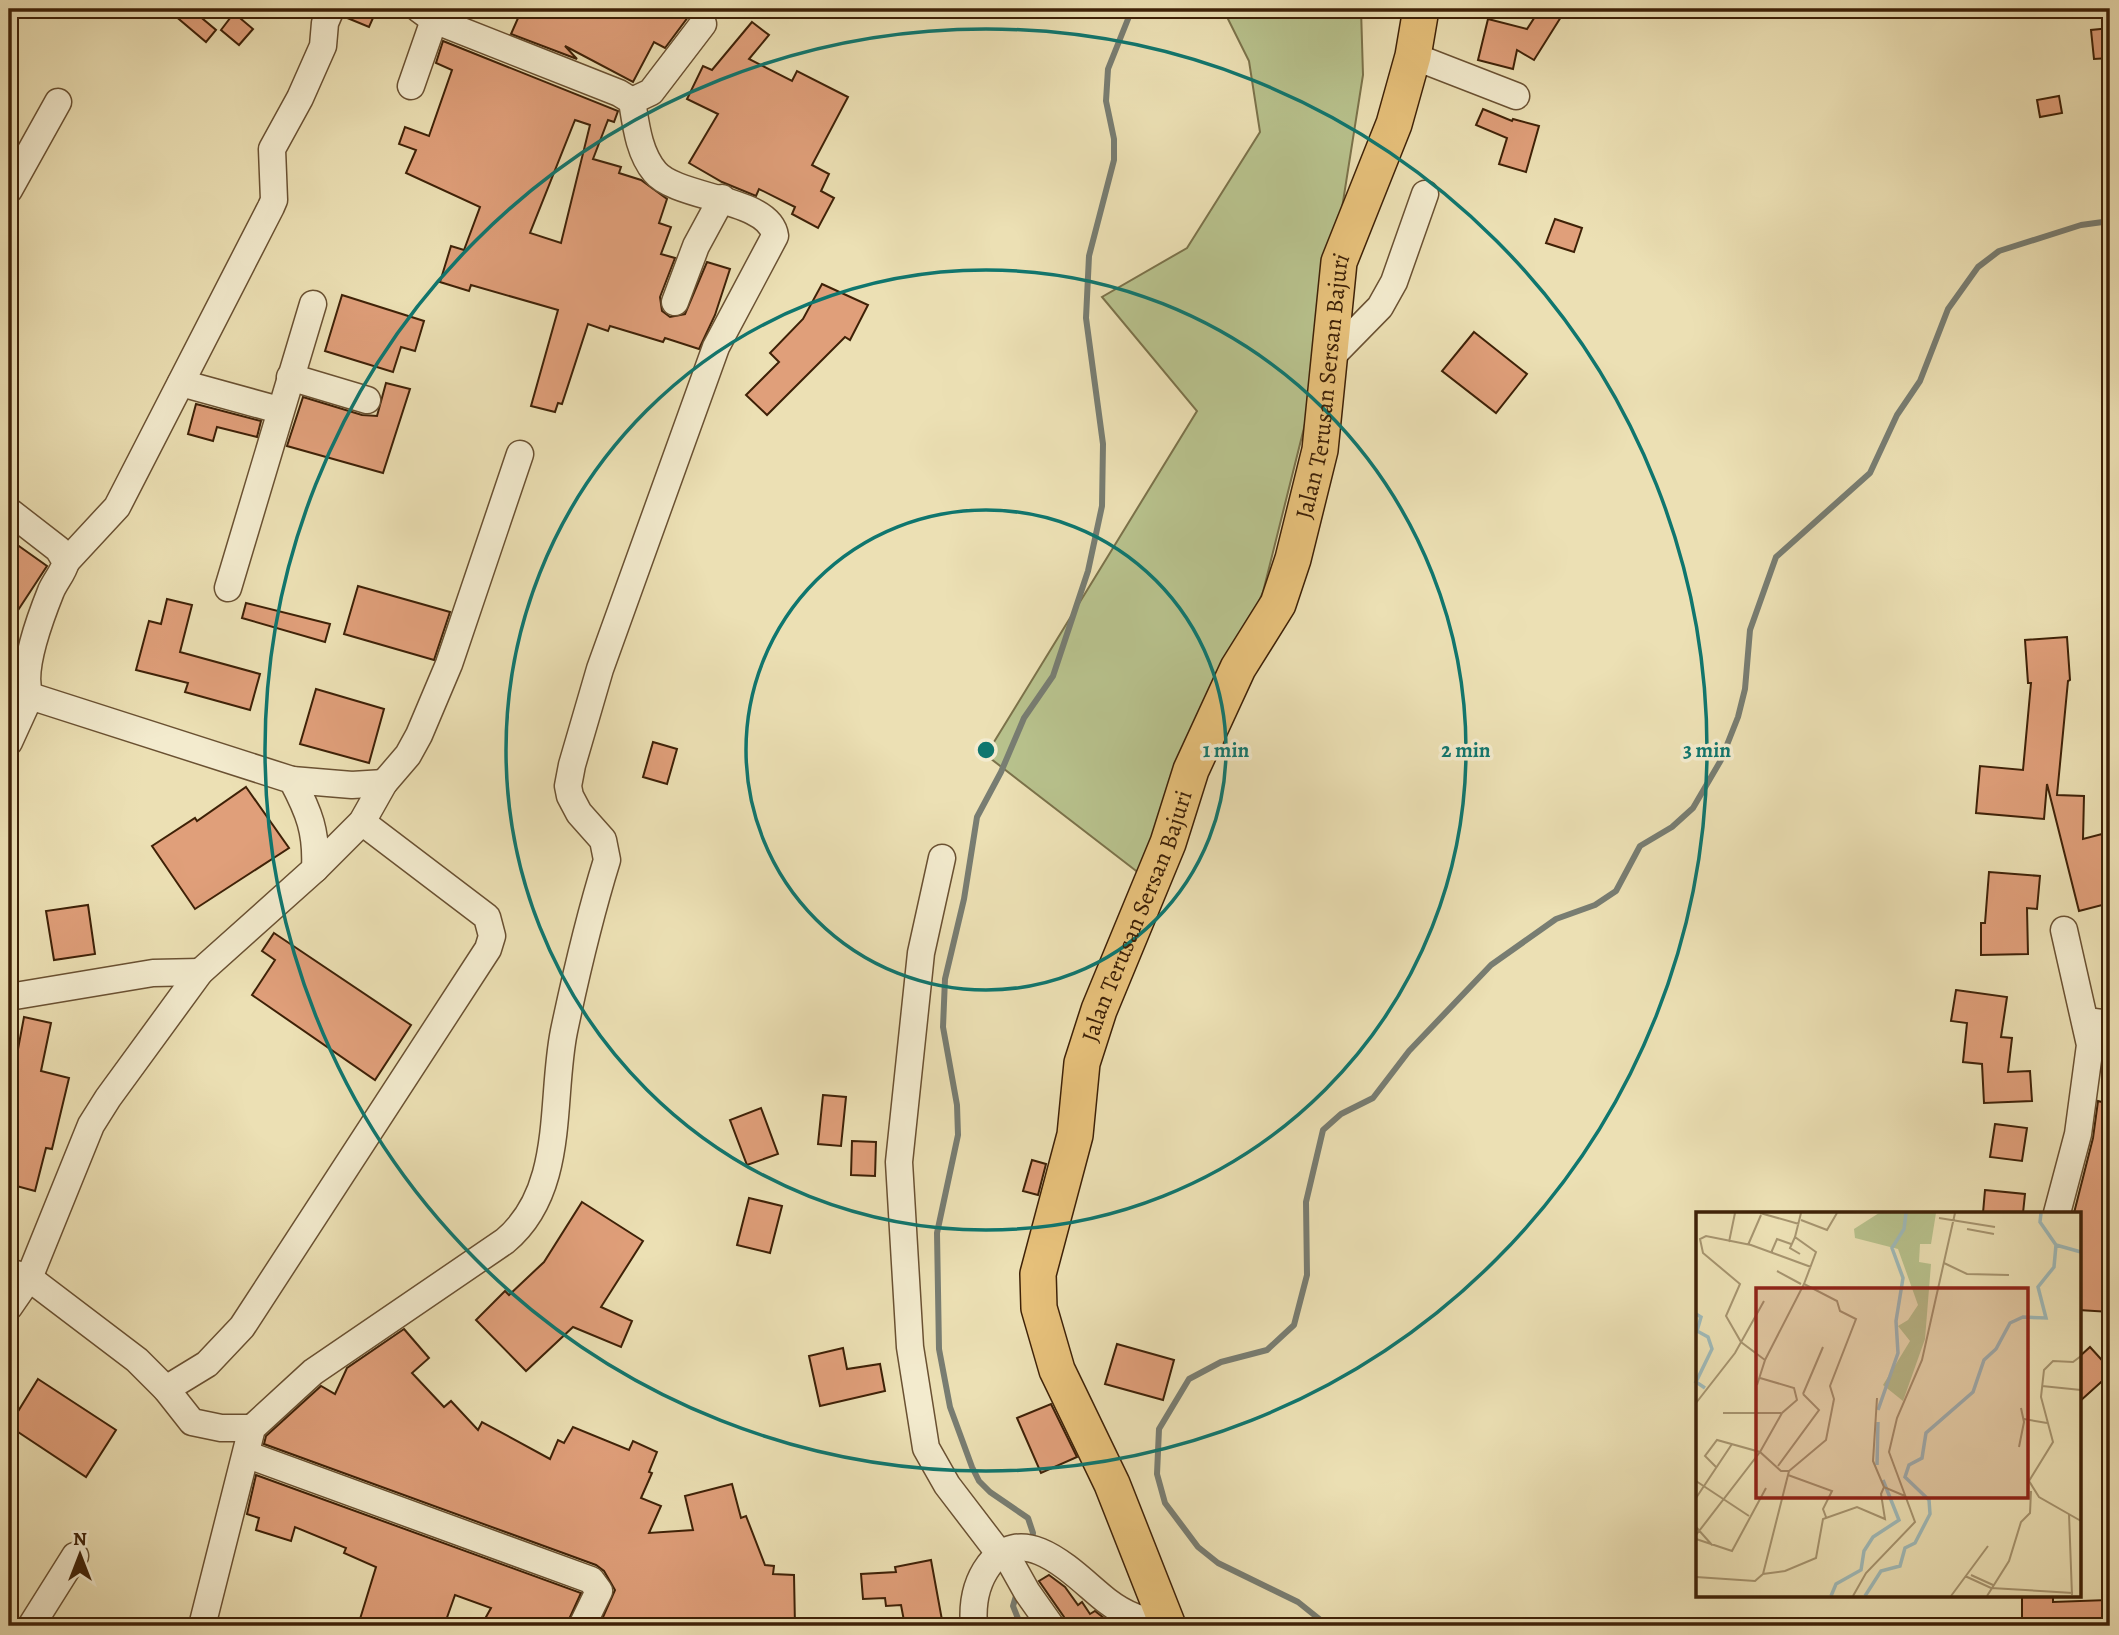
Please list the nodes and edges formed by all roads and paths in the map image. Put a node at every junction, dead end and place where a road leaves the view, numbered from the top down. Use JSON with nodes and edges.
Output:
{"nodes":[{"id":1,"x":331,"y":9,"type":"edge"},
{"id":2,"x":1420,"y":9,"type":"edge"},
{"id":3,"x":426,"y":15,"type":"edge"},
{"id":4,"x":703,"y":24,"type":"dead end"},
{"id":5,"x":1413,"y":56,"type":"junction"},
{"id":6,"x":411,"y":86,"type":"dead end"},
{"id":7,"x":1516,"y":96,"type":"dead end"},
{"id":8,"x":632,"y":101,"type":"junction"},
{"id":9,"x":58,"y":102,"type":"dead end"},
{"id":10,"x":9,"y":190,"type":"edge"},
{"id":11,"x":1424,"y":194,"type":"dead end"},
{"id":12,"x":722,"y":198,"type":"junction"},
{"id":13,"x":675,"y":302,"type":"dead end"},
{"id":14,"x":313,"y":304,"type":"dead end"},
{"id":15,"x":1329,"y":359,"type":"junction"},
{"id":16,"x":290,"y":377,"type":"junction"},
{"id":17,"x":181,"y":383,"type":"junction"},
{"id":18,"x":367,"y":400,"type":"dead end"},
{"id":19,"x":279,"y":411,"type":"junction"},
{"id":20,"x":520,"y":454,"type":"dead end"},
{"id":21,"x":9,"y":511,"type":"edge"},
{"id":22,"x":66,"y":562,"type":"junction"},
{"id":23,"x":228,"y":588,"type":"dead end"},
{"id":24,"x":30,"y":696,"type":"junction"},
{"id":25,"x":9,"y":742,"type":"edge"},
{"id":26,"x":292,"y":780,"type":"junction"},
{"id":27,"x":384,"y":783,"type":"junction"},
{"id":28,"x":362,"y":822,"type":"junction"},
{"id":29,"x":942,"y":858,"type":"dead end"},
{"id":30,"x":315,"y":869,"type":"junction"},
{"id":31,"x":2064,"y":930,"type":"dead end"},
{"id":32,"x":200,"y":972,"type":"junction"},
{"id":33,"x":9,"y":997,"type":"edge"},
{"id":34,"x":2098,"y":1023,"type":"edge"},
{"id":35,"x":2057,"y":1212,"type":"edge"},
{"id":36,"x":19,"y":1275,"type":"edge"},
{"id":37,"x":9,"y":1307,"type":"edge"},
{"id":38,"x":166,"y":1389,"type":"junction"},
{"id":39,"x":252,"y":1428,"type":"junction"},
{"id":40,"x":248,"y":1455,"type":"junction"},
{"id":41,"x":1002,"y":1552,"type":"junction"},
{"id":42,"x":75,"y":1556,"type":"dead end"},
{"id":43,"x":1167,"y":1624,"type":"edge"},
{"id":44,"x":31,"y":1626,"type":"edge"},
{"id":45,"x":202,"y":1626,"type":"edge"},
{"id":46,"x":582,"y":1626,"type":"edge"},
{"id":47,"x":974,"y":1626,"type":"edge"},
{"id":48,"x":1051,"y":1626,"type":"edge"}],
"edges":[{"from":1,"to":17,"type":"street"},
{"from":2,"to":5,"type":"main road","name":"Jalan Terusan Sersan Bajuri"},
{"from":3,"to":6,"type":"street"},
{"from":3,"to":8,"type":"street"},
{"from":4,"to":8,"type":"street"},
{"from":5,"to":7,"type":"street"},
{"from":5,"to":15,"type":"main road","name":"Jalan Terusan Sersan Bajuri"},
{"from":8,"to":12,"type":"street"},
{"from":9,"to":10,"type":"street"},
{"from":11,"to":15,"type":"street"},
{"from":12,"to":13,"type":"street"},
{"from":12,"to":39,"type":"street"},
{"from":14,"to":16,"type":"street"},
{"from":15,"to":43,"type":"main road","name":"Jalan Terusan Sersan Bajuri"},
{"from":16,"to":18,"type":"street"},
{"from":16,"to":19,"type":"street"},
{"from":17,"to":19,"type":"street"},
{"from":17,"to":22,"type":"street"},
{"from":19,"to":23,"type":"street"},
{"from":20,"to":27,"type":"street"},
{"from":21,"to":22,"type":"street"},
{"from":22,"to":24,"type":"street"},
{"from":24,"to":25,"type":"street"},
{"from":24,"to":26,"type":"street"},
{"from":26,"to":27,"type":"street"},
{"from":26,"to":30,"type":"street"},
{"from":27,"to":28,"type":"street"},
{"from":28,"to":30,"type":"street"},
{"from":28,"to":38,"type":"street"},
{"from":29,"to":41,"type":"street"},
{"from":30,"to":32,"type":"street"},
{"from":31,"to":34,"type":"street"},
{"from":32,"to":33,"type":"street"},
{"from":32,"to":36,"type":"street"},
{"from":34,"to":35,"type":"street"},
{"from":36,"to":37,"type":"street"},
{"from":36,"to":38,"type":"street"},
{"from":38,"to":39,"type":"street"},
{"from":39,"to":40,"type":"street"},
{"from":40,"to":45,"type":"street"},
{"from":40,"to":46,"type":"street"},
{"from":41,"to":43,"type":"street"},
{"from":41,"to":47,"type":"street"},
{"from":41,"to":48,"type":"street"},
{"from":42,"to":44,"type":"street"}]}
